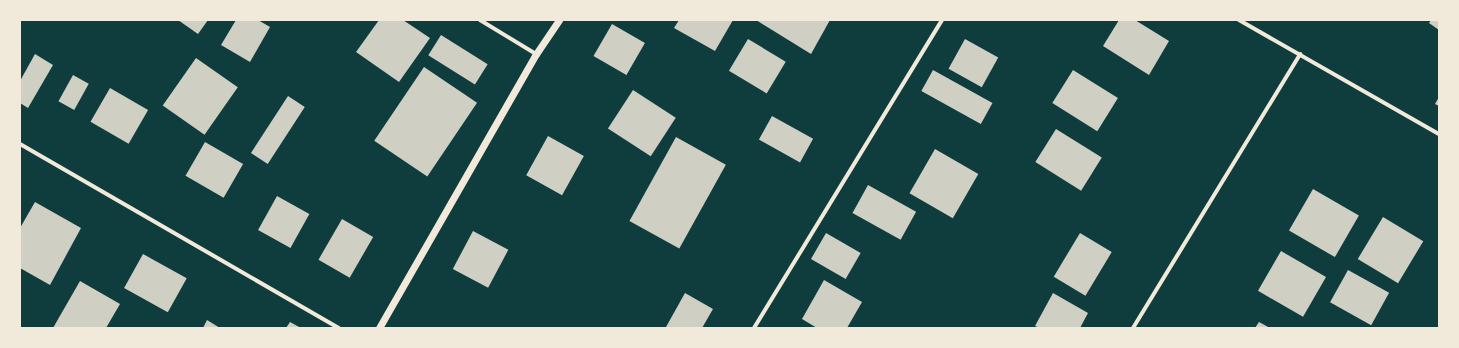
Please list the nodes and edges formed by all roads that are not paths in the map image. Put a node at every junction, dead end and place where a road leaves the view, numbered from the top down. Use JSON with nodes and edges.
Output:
{"nodes":[{"id":1,"x":480,"y":20,"type":"edge"},
{"id":2,"x":559,"y":20,"type":"edge"},
{"id":3,"x":942,"y":20,"type":"edge"},
{"id":4,"x":1238,"y":20,"type":"edge"},
{"id":5,"x":536,"y":54,"type":"junction"},
{"id":6,"x":1300,"y":54,"type":"junction"},
{"id":7,"x":1439,"y":134,"type":"edge"},
{"id":8,"x":20,"y":144,"type":"edge"},
{"id":9,"x":340,"y":328,"type":"edge"},
{"id":10,"x":379,"y":328,"type":"edge"},
{"id":11,"x":754,"y":328,"type":"edge"},
{"id":12,"x":1133,"y":328,"type":"edge"}],
"edges":[{"from":1,"to":5,"type":"street"},
{"from":2,"to":5,"type":"street"},
{"from":3,"to":11,"type":"street"},
{"from":4,"to":6,"type":"street"},
{"from":5,"to":10,"type":"street"},
{"from":6,"to":7,"type":"street"},
{"from":6,"to":12,"type":"street"},
{"from":8,"to":9,"type":"street"}]}
